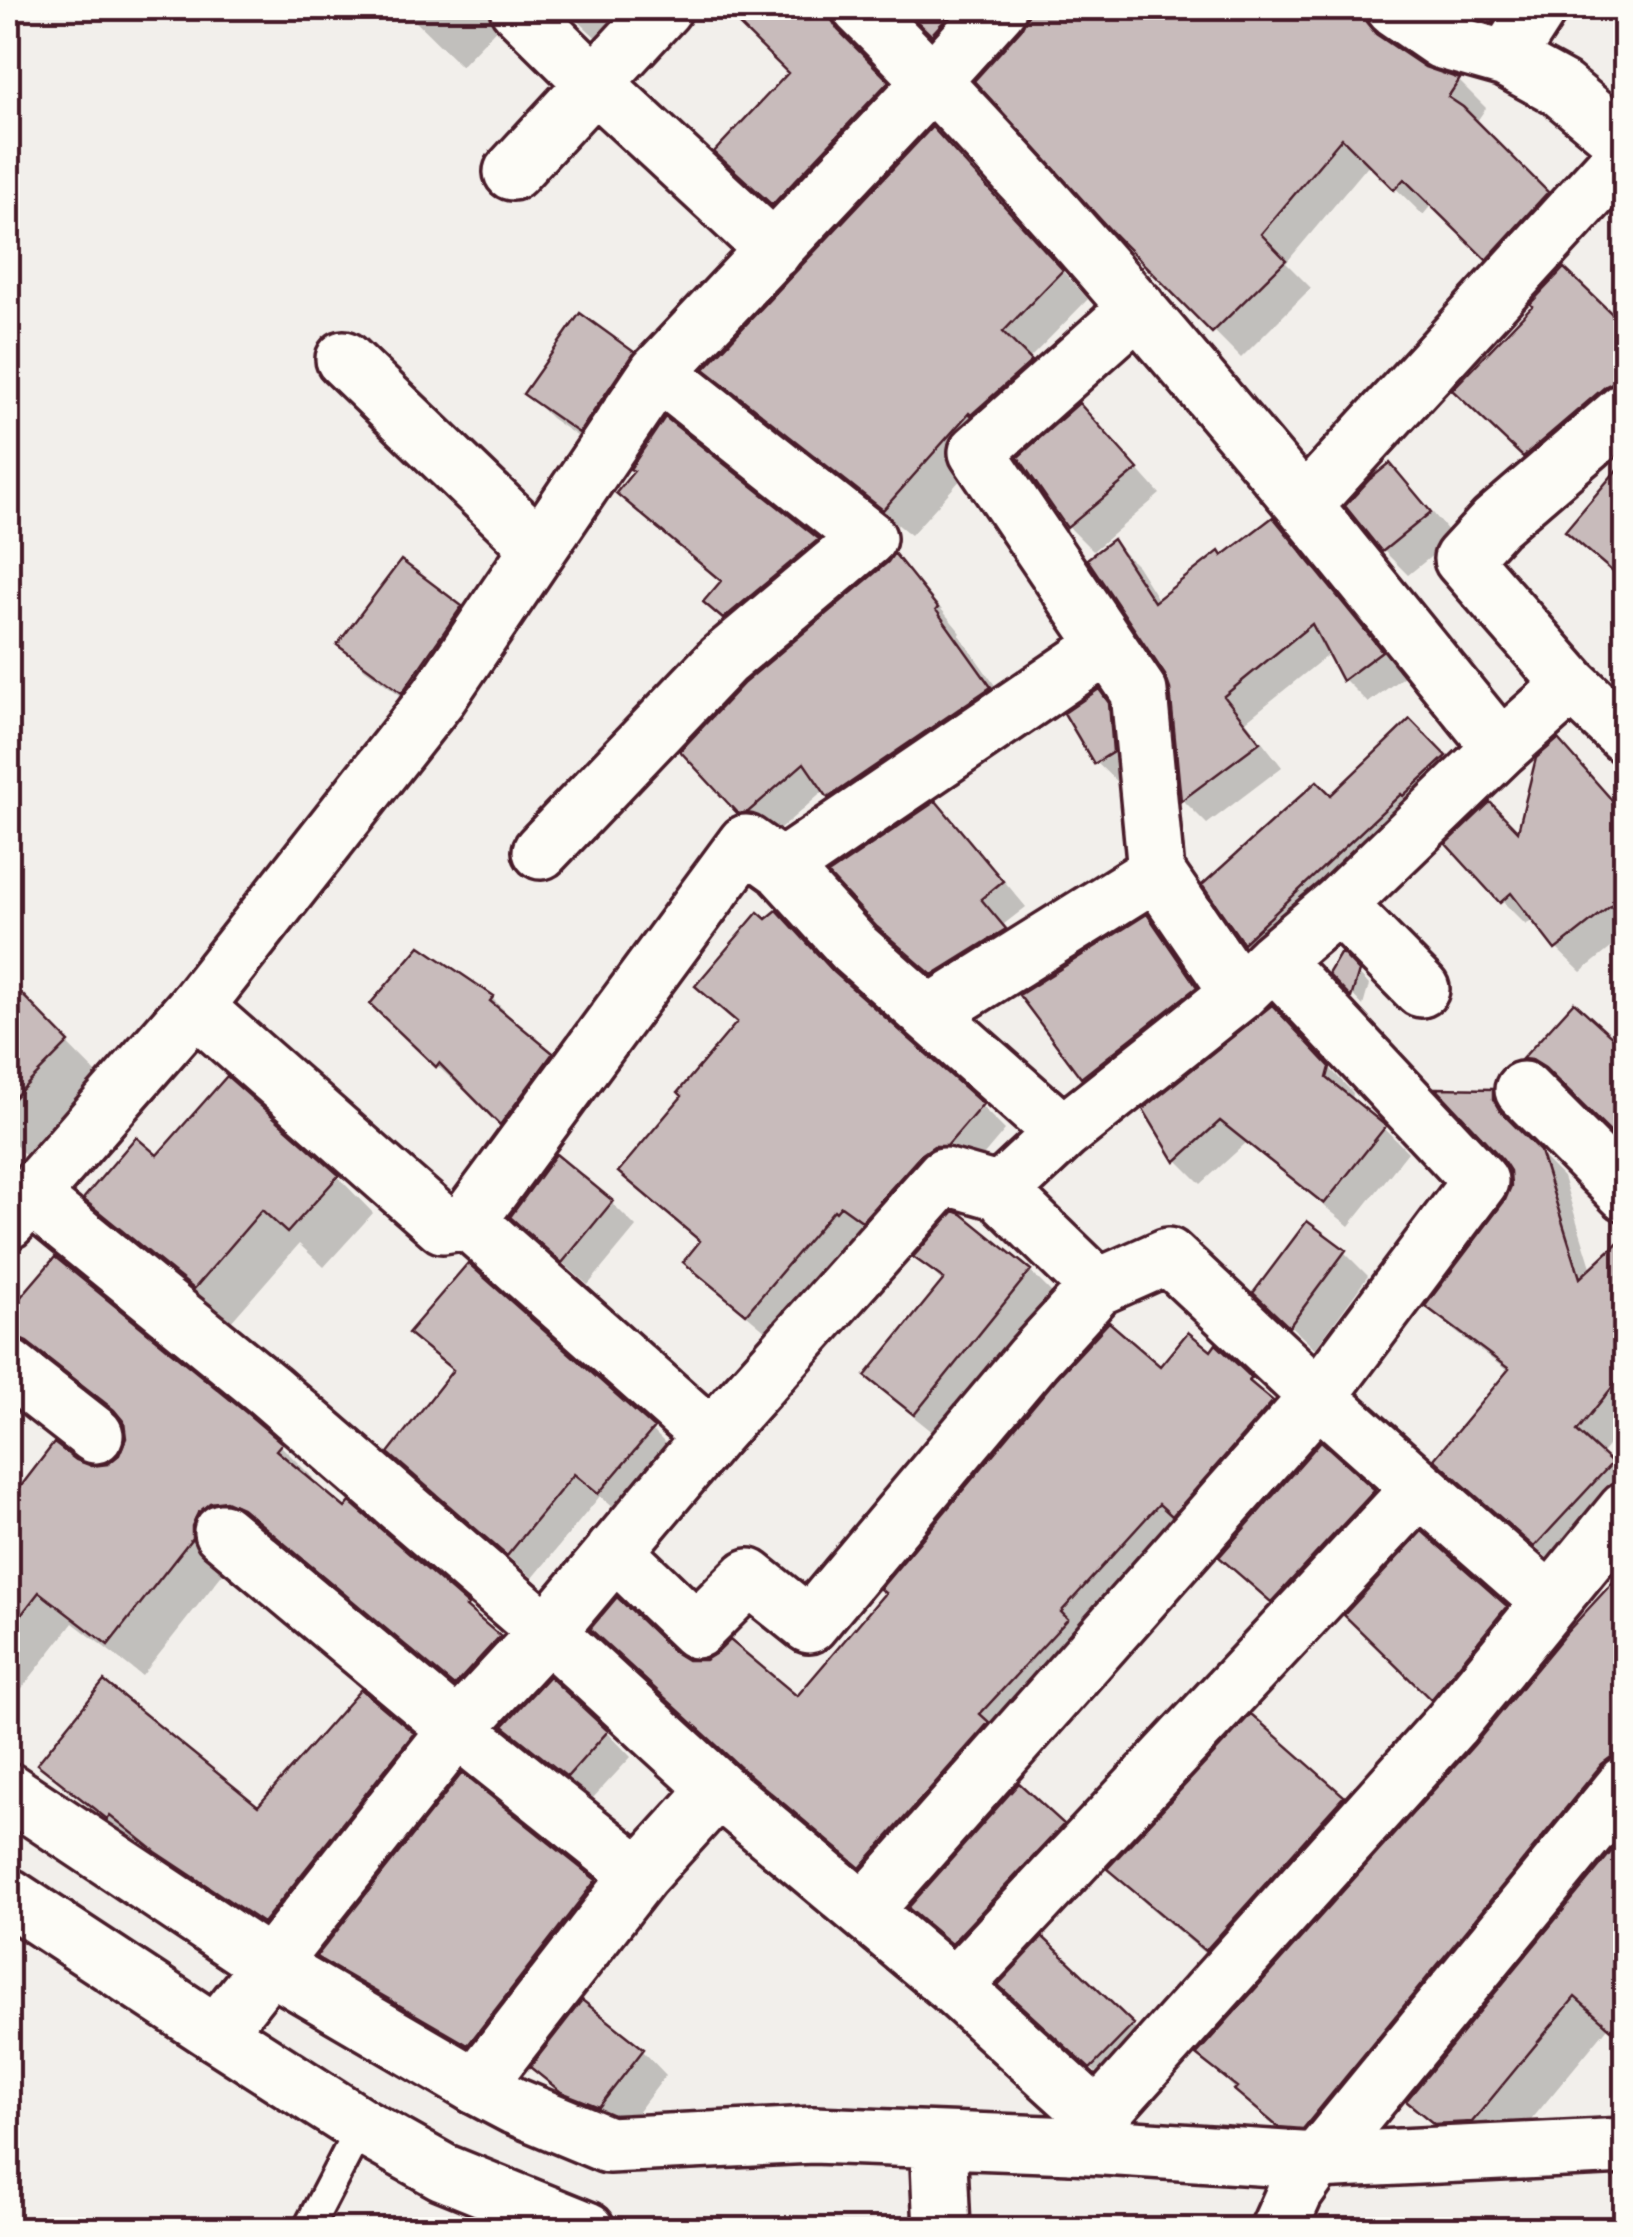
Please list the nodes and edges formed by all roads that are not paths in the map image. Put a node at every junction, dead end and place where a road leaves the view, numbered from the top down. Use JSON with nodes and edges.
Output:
{"nodes":[{"id":1,"x":518,"y":8,"type":"edge"},
{"id":2,"x":664,"y":8,"type":"edge"},
{"id":3,"x":860,"y":8,"type":"edge"},
{"id":4,"x":998,"y":8,"type":"edge"},
{"id":5,"x":1394,"y":8,"type":"edge"},
{"id":6,"x":1539,"y":8,"type":"edge"},
{"id":7,"x":1506,"y":59,"type":"junction"},
{"id":8,"x":933,"y":80,"type":"junction"},
{"id":9,"x":594,"y":84,"type":"junction"},
{"id":10,"x":1626,"y":143,"type":"edge"},
{"id":11,"x":1626,"y":153,"type":"edge"},
{"id":12,"x":512,"y":172,"type":"dead end"},
{"id":13,"x":774,"y":250,"type":"junction"},
{"id":14,"x":1138,"y":308,"type":"junction"},
{"id":15,"x":344,"y":359,"type":"dead end"},
{"id":16,"x":658,"y":372,"type":"junction"},
{"id":17,"x":1626,"y":410,"type":"edge"},
{"id":18,"x":1304,"y":505,"type":"junction"},
{"id":19,"x":539,"y":547,"type":"junction"},
{"id":20,"x":1106,"y":647,"type":"junction"},
{"id":21,"x":1572,"y":685,"type":"junction"},
{"id":22,"x":1626,"y":736,"type":"edge"},
{"id":23,"x":1501,"y":748,"type":"junction"},
{"id":24,"x":541,"y":851,"type":"dead end"},
{"id":25,"x":780,"y":868,"type":"junction"},
{"id":26,"x":1156,"y":872,"type":"junction"},
{"id":27,"x":1338,"y":905,"type":"junction"},
{"id":28,"x":1256,"y":976,"type":"junction"},
{"id":29,"x":1421,"y":988,"type":"dead end"},
{"id":30,"x":195,"y":1007,"type":"junction"},
{"id":31,"x":929,"y":1014,"type":"junction"},
{"id":32,"x":1523,"y":1090,"type":"dead end"},
{"id":33,"x":1063,"y":1133,"type":"junction"},
{"id":34,"x":1000,"y":1192,"type":"junction"},
{"id":35,"x":1626,"y":1193,"type":"edge"},
{"id":36,"x":18,"y":1208,"type":"edge"},
{"id":37,"x":468,"y":1220,"type":"junction"},
{"id":38,"x":1098,"y":1287,"type":"junction"},
{"id":39,"x":8,"y":1367,"type":"edge"},
{"id":40,"x":1318,"y":1397,"type":"junction"},
{"id":41,"x":95,"y":1435,"type":"dead end"},
{"id":42,"x":711,"y":1437,"type":"junction"},
{"id":43,"x":1420,"y":1488,"type":"junction"},
{"id":44,"x":1626,"y":1510,"type":"edge"},
{"id":45,"x":222,"y":1532,"type":"dead end"},
{"id":46,"x":614,"y":1551,"type":"junction"},
{"id":47,"x":1550,"y":1602,"type":"junction"},
{"id":48,"x":547,"y":1632,"type":"junction"},
{"id":49,"x":457,"y":1730,"type":"junction"},
{"id":50,"x":1626,"y":1784,"type":"edge"},
{"id":51,"x":718,"y":1790,"type":"junction"},
{"id":52,"x":8,"y":1791,"type":"edge"},
{"id":53,"x":640,"y":1875,"type":"junction"},
{"id":54,"x":8,"y":1896,"type":"edge"},
{"id":55,"x":864,"y":1911,"type":"junction"},
{"id":56,"x":270,"y":1965,"type":"junction"},
{"id":57,"x":954,"y":1987,"type":"junction"},
{"id":58,"x":216,"y":2033,"type":"junction"},
{"id":59,"x":476,"y":2086,"type":"junction"},
{"id":60,"x":361,"y":2126,"type":"junction"},
{"id":61,"x":1086,"y":2132,"type":"junction"},
{"id":62,"x":1616,"y":2135,"type":"edge"},
{"id":63,"x":938,"y":2140,"type":"junction"},
{"id":64,"x":1317,"y":2161,"type":"junction"},
{"id":65,"x":307,"y":2230,"type":"edge"},
{"id":66,"x":587,"y":2230,"type":"edge"},
{"id":67,"x":942,"y":2230,"type":"edge"},
{"id":68,"x":1278,"y":2230,"type":"edge"}],
"edges":[{"from":1,"to":9,"type":"street"},
{"from":2,"to":9,"type":"street"},
{"from":3,"to":8,"type":"street"},
{"from":4,"to":8,"type":"street"},
{"from":5,"to":7,"type":"street"},
{"from":6,"to":7,"type":"street"},
{"from":7,"to":10,"type":"street"},
{"from":8,"to":13,"type":"street"},
{"from":8,"to":14,"type":"street"},
{"from":9,"to":12,"type":"street"},
{"from":9,"to":13,"type":"street"},
{"from":11,"to":18,"type":"street"},
{"from":13,"to":16,"type":"street"},
{"from":14,"to":18,"type":"street"},
{"from":14,"to":20,"type":"street"},
{"from":15,"to":19,"type":"street"},
{"from":16,"to":19,"type":"street"},
{"from":16,"to":24,"type":"street"},
{"from":17,"to":21,"type":"street"},
{"from":18,"to":23,"type":"street"},
{"from":19,"to":30,"type":"street"},
{"from":20,"to":25,"type":"street"},
{"from":20,"to":26,"type":"street"},
{"from":21,"to":22,"type":"street"},
{"from":21,"to":23,"type":"street"},
{"from":23,"to":27,"type":"street"},
{"from":25,"to":31,"type":"street"},
{"from":25,"to":37,"type":"street"},
{"from":26,"to":28,"type":"street"},
{"from":26,"to":31,"type":"street"},
{"from":27,"to":28,"type":"street"},
{"from":27,"to":29,"type":"street"},
{"from":28,"to":33,"type":"street"},
{"from":28,"to":40,"type":"street"},
{"from":30,"to":36,"type":"street"},
{"from":30,"to":37,"type":"street"},
{"from":31,"to":33,"type":"street"},
{"from":32,"to":35,"type":"street"},
{"from":33,"to":34,"type":"street"},
{"from":34,"to":38,"type":"street"},
{"from":34,"to":42,"type":"street"},
{"from":36,"to":48,"type":"street"},
{"from":37,"to":42,"type":"street"},
{"from":38,"to":40,"type":"street"},
{"from":38,"to":46,"type":"street"},
{"from":39,"to":41,"type":"street"},
{"from":40,"to":43,"type":"street"},
{"from":40,"to":55,"type":"street"},
{"from":42,"to":46,"type":"street"},
{"from":43,"to":47,"type":"street"},
{"from":43,"to":57,"type":"street"},
{"from":44,"to":47,"type":"street"},
{"from":45,"to":49,"type":"street"},
{"from":46,"to":48,"type":"street"},
{"from":47,"to":61,"type":"street"},
{"from":48,"to":49,"type":"street"},
{"from":48,"to":51,"type":"street"},
{"from":49,"to":53,"type":"street"},
{"from":49,"to":56,"type":"street"},
{"from":50,"to":64,"type":"street"},
{"from":51,"to":53,"type":"street"},
{"from":51,"to":55,"type":"street"},
{"from":52,"to":56,"type":"street"},
{"from":53,"to":59,"type":"street"},
{"from":54,"to":58,"type":"street"},
{"from":55,"to":57,"type":"street"},
{"from":56,"to":58,"type":"street"},
{"from":56,"to":59,"type":"street"},
{"from":57,"to":61,"type":"street"},
{"from":58,"to":60,"type":"street"},
{"from":59,"to":63,"type":"street"},
{"from":60,"to":65,"type":"lane"},
{"from":60,"to":66,"type":"street"},
{"from":61,"to":63,"type":"street"},
{"from":61,"to":64,"type":"street"},
{"from":62,"to":64,"type":"street"},
{"from":63,"to":67,"type":"street"},
{"from":64,"to":68,"type":"street"}]}
